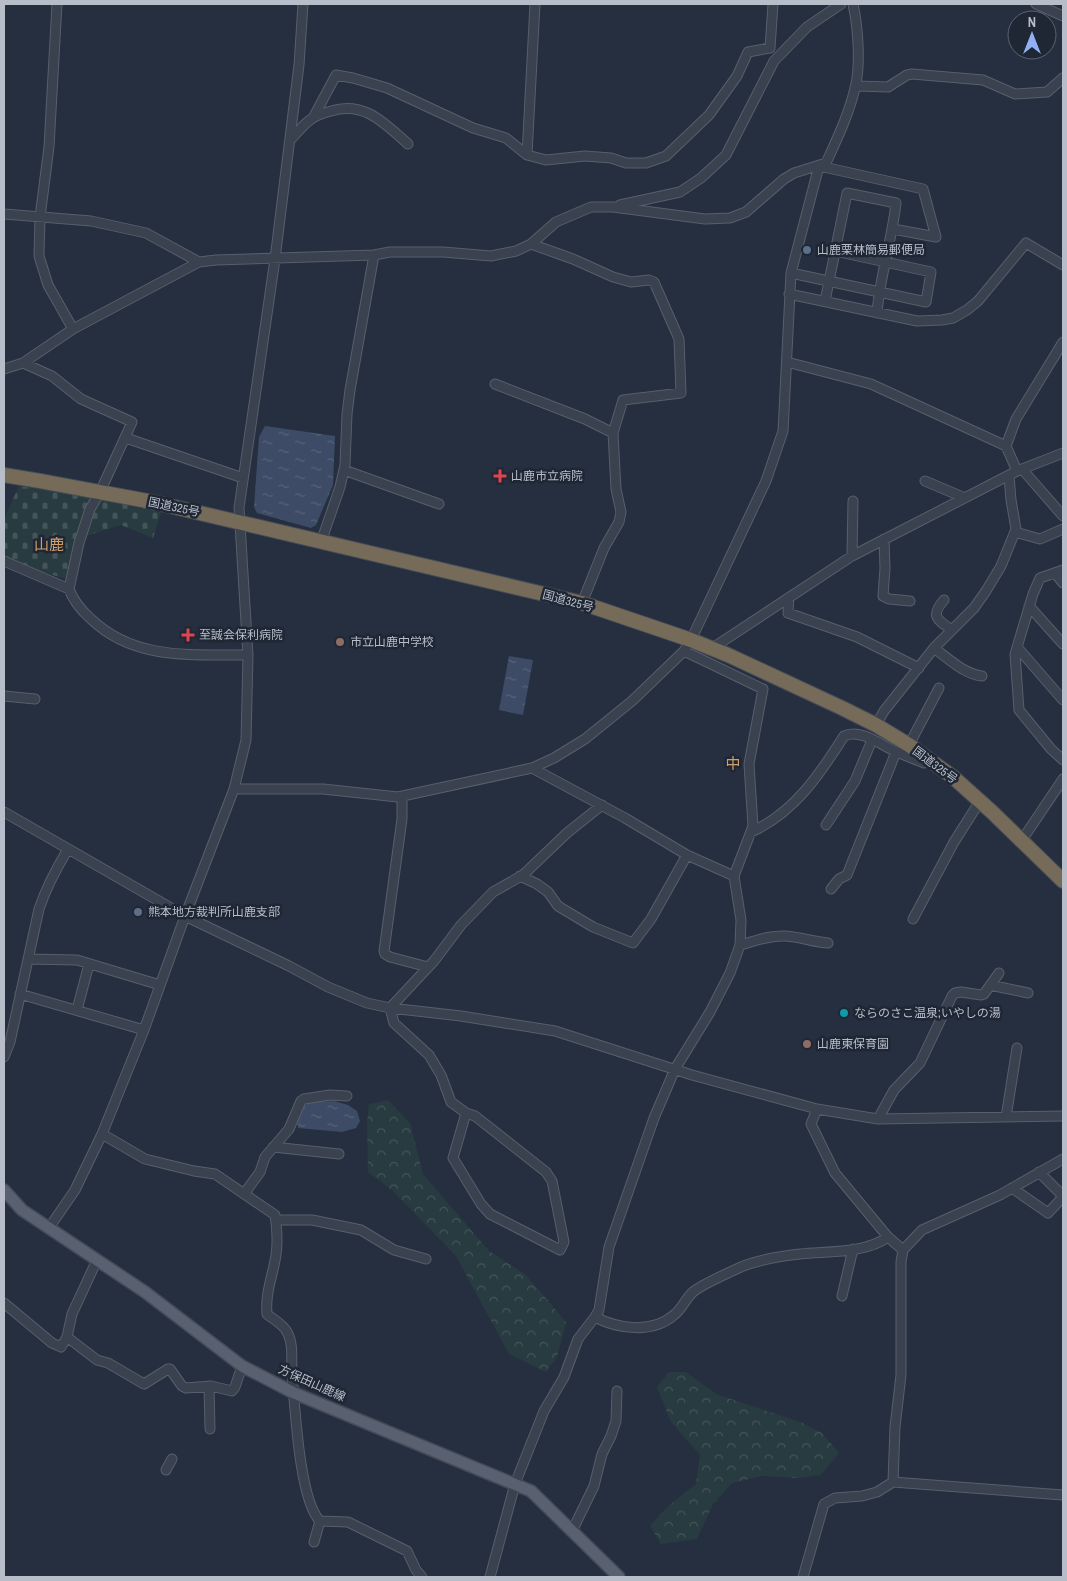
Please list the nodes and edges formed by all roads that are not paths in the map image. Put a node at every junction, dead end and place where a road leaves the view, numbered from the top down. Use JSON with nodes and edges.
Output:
{"nodes":[{"id":1,"x":57,"y":4,"type":"edge"},
{"id":2,"x":303,"y":4,"type":"edge"},
{"id":3,"x":535,"y":4,"type":"edge"},
{"id":4,"x":773,"y":4,"type":"edge"},
{"id":5,"x":841,"y":4,"type":"edge"},
{"id":6,"x":853,"y":4,"type":"edge"},
{"id":7,"x":1036,"y":4,"type":"edge"},
{"id":8,"x":1063,"y":16,"type":"edge"},
{"id":9,"x":1063,"y":78,"type":"edge"},
{"id":10,"x":856,"y":86,"type":"junction"},
{"id":11,"x":313,"y":118,"type":"junction"},
{"id":12,"x":291,"y":139,"type":"junction"},
{"id":13,"x":408,"y":144,"type":"dead end"},
{"id":14,"x":527,"y":155,"type":"junction"},
{"id":15,"x":819,"y":166,"type":"junction"},
{"id":16,"x":613,"y":207,"type":"junction"},
{"id":17,"x":4,"y":214,"type":"edge"},
{"id":18,"x":40,"y":217,"type":"junction"},
{"id":19,"x":893,"y":229,"type":"junction"},
{"id":20,"x":531,"y":244,"type":"junction"},
{"id":21,"x":835,"y":251,"type":"junction"},
{"id":22,"x":374,"y":255,"type":"junction"},
{"id":23,"x":276,"y":259,"type":"junction"},
{"id":24,"x":884,"y":261,"type":"junction"},
{"id":25,"x":199,"y":262,"type":"junction"},
{"id":26,"x":1063,"y":265,"type":"edge"},
{"id":27,"x":791,"y":273,"type":"junction"},
{"id":28,"x":829,"y":281,"type":"junction"},
{"id":29,"x":879,"y":292,"type":"junction"},
{"id":30,"x":789,"y":294,"type":"junction"},
{"id":31,"x":825,"y":301,"type":"junction"},
{"id":32,"x":877,"y":313,"type":"junction"},
{"id":33,"x":73,"y":329,"type":"junction"},
{"id":34,"x":1063,"y":342,"type":"edge"},
{"id":35,"x":787,"y":362,"type":"junction"},
{"id":36,"x":23,"y":363,"type":"junction"},
{"id":37,"x":4,"y":369,"type":"edge"},
{"id":38,"x":495,"y":384,"type":"dead end"},
{"id":39,"x":613,"y":433,"type":"junction"},
{"id":40,"x":126,"y":438,"type":"junction"},
{"id":41,"x":1006,"y":446,"type":"junction"},
{"id":42,"x":1063,"y":453,"type":"edge"},
{"id":43,"x":344,"y":470,"type":"junction"},
{"id":44,"x":1016,"y":472,"type":"junction"},
{"id":45,"x":4,"y":475,"type":"edge"},
{"id":46,"x":243,"y":478,"type":"junction"},
{"id":47,"x":925,"y":481,"type":"dead end"},
{"id":48,"x":100,"y":492,"type":"junction"},
{"id":49,"x":965,"y":498,"type":"junction"},
{"id":50,"x":853,"y":501,"type":"dead end"},
{"id":51,"x":439,"y":504,"type":"dead end"},
{"id":52,"x":1063,"y":516,"type":"edge"},
{"id":53,"x":239,"y":522,"type":"junction"},
{"id":54,"x":1063,"y":529,"type":"edge"},
{"id":55,"x":1015,"y":532,"type":"junction"},
{"id":56,"x":884,"y":540,"type":"junction"},
{"id":57,"x":321,"y":542,"type":"junction"},
{"id":58,"x":852,"y":556,"type":"junction"},
{"id":59,"x":4,"y":561,"type":"edge"},
{"id":60,"x":1059,"y":572,"type":"edge"},
{"id":61,"x":1063,"y":583,"type":"edge"},
{"id":62,"x":68,"y":589,"type":"junction"},
{"id":63,"x":789,"y":598,"type":"junction"},
{"id":64,"x":944,"y":600,"type":"dead end"},
{"id":65,"x":910,"y":601,"type":"dead end"},
{"id":66,"x":582,"y":603,"type":"junction"},
{"id":67,"x":1029,"y":606,"type":"junction"},
{"id":68,"x":952,"y":630,"type":"junction"},
{"id":69,"x":1063,"y":644,"type":"edge"},
{"id":70,"x":687,"y":645,"type":"junction"},
{"id":71,"x":1017,"y":646,"type":"junction"},
{"id":72,"x":934,"y":648,"type":"junction"},
{"id":73,"x":711,"y":649,"type":"junction"},
{"id":74,"x":248,"y":654,"type":"junction"},
{"id":75,"x":919,"y":668,"type":"junction"},
{"id":76,"x":982,"y":676,"type":"dead end"},
{"id":77,"x":939,"y":688,"type":"dead end"},
{"id":78,"x":4,"y":696,"type":"edge"},
{"id":79,"x":35,"y":699,"type":"dead end"},
{"id":80,"x":1063,"y":700,"type":"edge"},
{"id":81,"x":876,"y":725,"type":"junction"},
{"id":82,"x":872,"y":740,"type":"junction"},
{"id":83,"x":909,"y":745,"type":"junction"},
{"id":84,"x":896,"y":752,"type":"junction"},
{"id":85,"x":929,"y":760,"type":"junction"},
{"id":86,"x":1063,"y":760,"type":"edge"},
{"id":87,"x":532,"y":768,"type":"junction"},
{"id":88,"x":1063,"y":779,"type":"edge"},
{"id":89,"x":234,"y":789,"type":"junction"},
{"id":90,"x":402,"y":796,"type":"junction"},
{"id":91,"x":980,"y":801,"type":"junction"},
{"id":92,"x":602,"y":805,"type":"junction"},
{"id":93,"x":4,"y":812,"type":"edge"},
{"id":94,"x":826,"y":824,"type":"dead end"},
{"id":95,"x":751,"y":832,"type":"junction"},
{"id":96,"x":1022,"y":840,"type":"junction"},
{"id":97,"x":68,"y":850,"type":"junction"},
{"id":98,"x":687,"y":855,"type":"junction"},
{"id":99,"x":520,"y":876,"type":"junction"},
{"id":100,"x":734,"y":876,"type":"junction"},
{"id":101,"x":1063,"y":881,"type":"edge"},
{"id":102,"x":831,"y":889,"type":"dead end"},
{"id":103,"x":185,"y":916,"type":"junction"},
{"id":104,"x":913,"y":919,"type":"dead end"},
{"id":105,"x":828,"y":943,"type":"dead end"},
{"id":106,"x":740,"y":945,"type":"junction"},
{"id":107,"x":28,"y":959,"type":"junction"},
{"id":108,"x":89,"y":964,"type":"junction"},
{"id":109,"x":428,"y":967,"type":"junction"},
{"id":110,"x":999,"y":972,"type":"dead end"},
{"id":111,"x":160,"y":985,"type":"junction"},
{"id":112,"x":990,"y":985,"type":"junction"},
{"id":113,"x":1028,"y":993,"type":"dead end"},
{"id":114,"x":20,"y":994,"type":"junction"},
{"id":115,"x":390,"y":1008,"type":"junction"},
{"id":116,"x":77,"y":1010,"type":"junction"},
{"id":117,"x":931,"y":1018,"type":"dead end"},
{"id":118,"x":939,"y":1023,"type":"junction"},
{"id":119,"x":144,"y":1030,"type":"junction"},
{"id":120,"x":1017,"y":1048,"type":"dead end"},
{"id":121,"x":4,"y":1058,"type":"edge"},
{"id":122,"x":675,"y":1069,"type":"junction"},
{"id":123,"x":347,"y":1096,"type":"dead end"},
{"id":124,"x":817,"y":1109,"type":"junction"},
{"id":125,"x":466,"y":1113,"type":"junction"},
{"id":126,"x":1063,"y":1116,"type":"edge"},
{"id":127,"x":1006,"y":1117,"type":"junction"},
{"id":128,"x":878,"y":1119,"type":"junction"},
{"id":129,"x":102,"y":1134,"type":"junction"},
{"id":130,"x":273,"y":1148,"type":"junction"},
{"id":131,"x":339,"y":1154,"type":"dead end"},
{"id":132,"x":1063,"y":1159,"type":"edge"},
{"id":133,"x":1039,"y":1172,"type":"junction"},
{"id":134,"x":1012,"y":1188,"type":"junction"},
{"id":135,"x":4,"y":1190,"type":"edge"},
{"id":136,"x":244,"y":1194,"type":"junction"},
{"id":137,"x":1063,"y":1196,"type":"edge"},
{"id":138,"x":276,"y":1220,"type":"junction"},
{"id":139,"x":49,"y":1228,"type":"junction"},
{"id":140,"x":888,"y":1237,"type":"junction"},
{"id":141,"x":853,"y":1249,"type":"junction"},
{"id":142,"x":904,"y":1250,"type":"junction"},
{"id":143,"x":426,"y":1258,"type":"dead end"},
{"id":144,"x":97,"y":1260,"type":"junction"},
{"id":145,"x":842,"y":1296,"type":"dead end"},
{"id":146,"x":4,"y":1303,"type":"edge"},
{"id":147,"x":595,"y":1317,"type":"junction"},
{"id":148,"x":67,"y":1337,"type":"junction"},
{"id":149,"x":242,"y":1366,"type":"junction"},
{"id":150,"x":209,"y":1386,"type":"junction"},
{"id":151,"x":617,"y":1391,"type":"dead end"},
{"id":152,"x":294,"y":1393,"type":"junction"},
{"id":153,"x":210,"y":1429,"type":"dead end"},
{"id":154,"x":172,"y":1459,"type":"dead end"},
{"id":155,"x":166,"y":1470,"type":"dead end"},
{"id":156,"x":893,"y":1482,"type":"junction"},
{"id":157,"x":515,"y":1484,"type":"junction"},
{"id":158,"x":1063,"y":1495,"type":"edge"},
{"id":159,"x":320,"y":1521,"type":"junction"},
{"id":160,"x":572,"y":1531,"type":"junction"},
{"id":161,"x":314,"y":1542,"type":"dead end"},
{"id":162,"x":422,"y":1577,"type":"edge"},
{"id":163,"x":490,"y":1577,"type":"edge"},
{"id":164,"x":619,"y":1577,"type":"edge"},
{"id":165,"x":804,"y":1577,"type":"edge"}],
"edges":[{"from":1,"to":18,"type":"street"},
{"from":2,"to":12,"type":"street"},
{"from":3,"to":14,"type":"street"},
{"from":4,"to":14,"type":"street"},
{"from":5,"to":16,"type":"street"},
{"from":6,"to":10,"type":"street"},
{"from":7,"to":8,"type":"street"},
{"from":9,"to":10,"type":"street"},
{"from":10,"to":15,"type":"street"},
{"from":11,"to":12,"type":"street"},
{"from":11,"to":13,"type":"street"},
{"from":11,"to":14,"type":"street"},
{"from":12,"to":23,"type":"street"},
{"from":15,"to":16,"type":"street"},
{"from":15,"to":19,"type":"street"},
{"from":15,"to":27,"type":"street"},
{"from":16,"to":20,"type":"street"},
{"from":17,"to":18,"type":"street"},
{"from":18,"to":25,"type":"street"},
{"from":18,"to":33,"type":"street"},
{"from":19,"to":21,"type":"street"},
{"from":19,"to":24,"type":"street"},
{"from":20,"to":22,"type":"street"},
{"from":20,"to":39,"type":"street"},
{"from":21,"to":24,"type":"street"},
{"from":21,"to":28,"type":"street"},
{"from":22,"to":23,"type":"street"},
{"from":22,"to":43,"type":"street"},
{"from":23,"to":25,"type":"street"},
{"from":23,"to":46,"type":"street"},
{"from":24,"to":29,"type":"street"},
{"from":24,"to":29,"type":"street"},
{"from":25,"to":33,"type":"street"},
{"from":26,"to":32,"type":"street"},
{"from":27,"to":28,"type":"street"},
{"from":27,"to":30,"type":"street"},
{"from":28,"to":29,"type":"street"},
{"from":28,"to":31,"type":"street"},
{"from":29,"to":32,"type":"street"},
{"from":30,"to":31,"type":"street"},
{"from":30,"to":35,"type":"street"},
{"from":31,"to":32,"type":"street"},
{"from":33,"to":36,"type":"street"},
{"from":34,"to":41,"type":"street"},
{"from":35,"to":41,"type":"street"},
{"from":35,"to":70,"type":"street"},
{"from":36,"to":37,"type":"street"},
{"from":36,"to":40,"type":"street"},
{"from":38,"to":39,"type":"street"},
{"from":39,"to":66,"type":"street"},
{"from":40,"to":46,"type":"street"},
{"from":40,"to":48,"type":"street"},
{"from":41,"to":44,"type":"street"},
{"from":42,"to":44,"type":"street"},
{"from":43,"to":51,"type":"street"},
{"from":43,"to":57,"type":"street"},
{"from":44,"to":49,"type":"street"},
{"from":44,"to":52,"type":"street"},
{"from":44,"to":55,"type":"street"},
{"from":45,"to":48,"type":"highway","name":"国道325号"},
{"from":46,"to":53,"type":"street"},
{"from":47,"to":49,"type":"street"},
{"from":48,"to":53,"type":"highway","name":"国道325号"},
{"from":48,"to":62,"type":"street"},
{"from":49,"to":56,"type":"street"},
{"from":50,"to":58,"type":"street"},
{"from":53,"to":57,"type":"highway","name":"国道325号"},
{"from":53,"to":74,"type":"street"},
{"from":54,"to":55,"type":"street"},
{"from":55,"to":68,"type":"street"},
{"from":56,"to":58,"type":"street"},
{"from":56,"to":65,"type":"street"},
{"from":57,"to":66,"type":"highway","name":"国道325号"},
{"from":58,"to":63,"type":"street"},
{"from":59,"to":62,"type":"street"},
{"from":60,"to":61,"type":"street"},
{"from":60,"to":67,"type":"street"},
{"from":62,"to":74,"type":"street"},
{"from":63,"to":73,"type":"street"},
{"from":63,"to":75,"type":"street"},
{"from":64,"to":68,"type":"street"},
{"from":66,"to":70,"type":"highway","name":"国道325号"},
{"from":67,"to":69,"type":"street"},
{"from":67,"to":71,"type":"street"},
{"from":68,"to":72,"type":"street"},
{"from":70,"to":73,"type":"highway","name":"国道325号"},
{"from":70,"to":87,"type":"street"},
{"from":70,"to":95,"type":"street"},
{"from":71,"to":80,"type":"street"},
{"from":71,"to":86,"type":"street"},
{"from":72,"to":75,"type":"street"},
{"from":72,"to":76,"type":"street"},
{"from":73,"to":81,"type":"highway","name":"国道325号"},
{"from":74,"to":89,"type":"street"},
{"from":75,"to":81,"type":"street"},
{"from":77,"to":83,"type":"street"},
{"from":78,"to":79,"type":"street"},
{"from":81,"to":83,"type":"highway","name":"国道325号"},
{"from":82,"to":84,"type":"street"},
{"from":82,"to":94,"type":"street"},
{"from":82,"to":95,"type":"street"},
{"from":83,"to":85,"type":"highway","name":"国道325号"},
{"from":84,"to":85,"type":"street"},
{"from":84,"to":102,"type":"street"},
{"from":85,"to":91,"type":"highway","name":"国道325号"},
{"from":87,"to":90,"type":"street"},
{"from":87,"to":92,"type":"street"},
{"from":88,"to":96,"type":"street"},
{"from":89,"to":90,"type":"street"},
{"from":89,"to":103,"type":"street"},
{"from":90,"to":109,"type":"street"},
{"from":91,"to":96,"type":"highway","name":"国道325号"},
{"from":91,"to":104,"type":"street"},
{"from":92,"to":98,"type":"street"},
{"from":92,"to":99,"type":"street"},
{"from":93,"to":97,"type":"street"},
{"from":95,"to":100,"type":"street"},
{"from":96,"to":101,"type":"highway","name":"国道325号"},
{"from":97,"to":103,"type":"street"},
{"from":97,"to":107,"type":"street"},
{"from":98,"to":99,"type":"street"},
{"from":98,"to":100,"type":"street"},
{"from":99,"to":109,"type":"street"},
{"from":100,"to":106,"type":"street"},
{"from":103,"to":111,"type":"street"},
{"from":103,"to":115,"type":"street"},
{"from":105,"to":106,"type":"street"},
{"from":106,"to":122,"type":"street"},
{"from":107,"to":108,"type":"street"},
{"from":107,"to":114,"type":"street"},
{"from":108,"to":111,"type":"street"},
{"from":108,"to":116,"type":"street"},
{"from":109,"to":115,"type":"street"},
{"from":110,"to":112,"type":"street"},
{"from":111,"to":119,"type":"street"},
{"from":112,"to":113,"type":"street"},
{"from":112,"to":118,"type":"street"},
{"from":114,"to":116,"type":"street"},
{"from":114,"to":121,"type":"street"},
{"from":115,"to":122,"type":"street"},
{"from":115,"to":125,"type":"street"},
{"from":116,"to":119,"type":"street"},
{"from":117,"to":118,"type":"street"},
{"from":118,"to":128,"type":"street"},
{"from":119,"to":129,"type":"street"},
{"from":120,"to":127,"type":"street"},
{"from":122,"to":124,"type":"street"},
{"from":122,"to":147,"type":"street"},
{"from":123,"to":130,"type":"street"},
{"from":124,"to":128,"type":"street"},
{"from":124,"to":140,"type":"street"},
{"from":125,"to":125,"type":"street"},
{"from":126,"to":127,"type":"street"},
{"from":127,"to":128,"type":"street"},
{"from":129,"to":136,"type":"street"},
{"from":129,"to":139,"type":"street"},
{"from":130,"to":131,"type":"street"},
{"from":130,"to":136,"type":"street"},
{"from":132,"to":133,"type":"street"},
{"from":133,"to":134,"type":"street"},
{"from":133,"to":137,"type":"street"},
{"from":134,"to":137,"type":"street"},
{"from":134,"to":142,"type":"street"},
{"from":135,"to":139,"type":"main road","name":"方保田山鹿線"},
{"from":136,"to":138,"type":"street"},
{"from":138,"to":143,"type":"street"},
{"from":138,"to":152,"type":"street"},
{"from":139,"to":144,"type":"main road","name":"方保田山鹿線"},
{"from":140,"to":141,"type":"street"},
{"from":140,"to":142,"type":"street"},
{"from":141,"to":145,"type":"street"},
{"from":141,"to":147,"type":"street"},
{"from":142,"to":156,"type":"street"},
{"from":144,"to":148,"type":"street"},
{"from":144,"to":149,"type":"main road","name":"方保田山鹿線"},
{"from":146,"to":148,"type":"street"},
{"from":147,"to":157,"type":"street"},
{"from":148,"to":150,"type":"street"},
{"from":149,"to":150,"type":"street"},
{"from":149,"to":152,"type":"main road","name":"方保田山鹿線"},
{"from":150,"to":153,"type":"street"},
{"from":151,"to":160,"type":"street"},
{"from":152,"to":157,"type":"main road","name":"方保田山鹿線"},
{"from":152,"to":159,"type":"street"},
{"from":154,"to":155,"type":"street"},
{"from":156,"to":158,"type":"street"},
{"from":156,"to":165,"type":"street"},
{"from":157,"to":160,"type":"main road","name":"方保田山鹿線"},
{"from":157,"to":163,"type":"street"},
{"from":159,"to":161,"type":"street"},
{"from":159,"to":162,"type":"street"},
{"from":160,"to":164,"type":"main road","name":"方保田山鹿線"}]}
